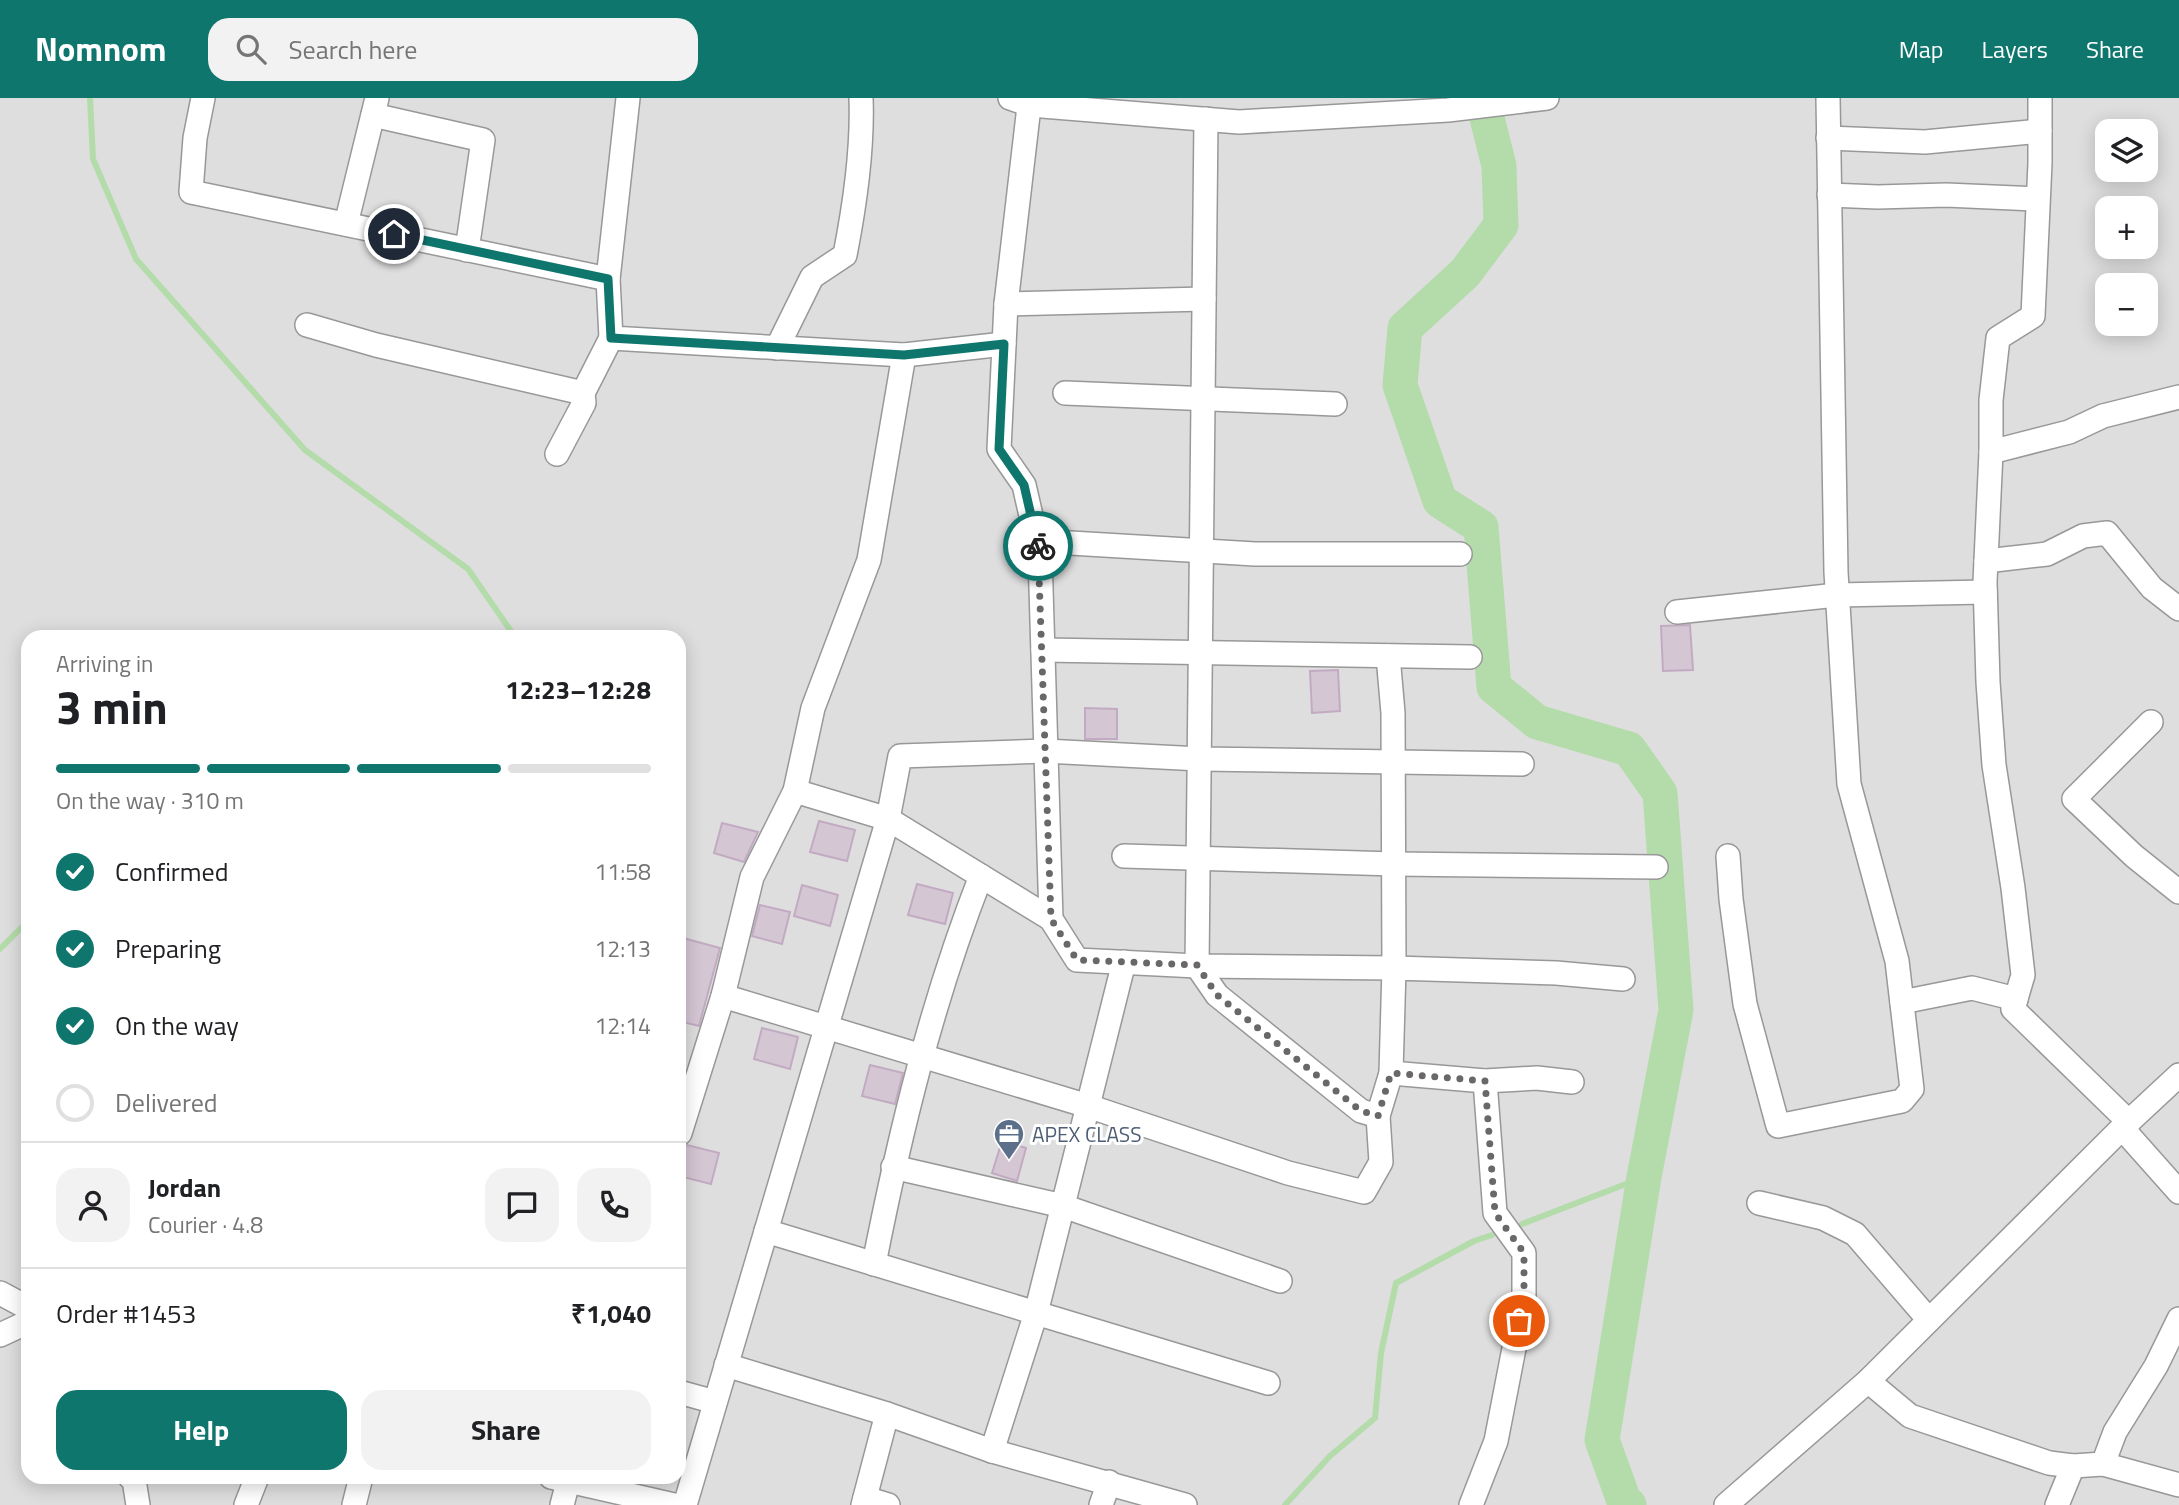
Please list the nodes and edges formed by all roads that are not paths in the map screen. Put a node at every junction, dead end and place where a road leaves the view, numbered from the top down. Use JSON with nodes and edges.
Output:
{"nodes":[{"id":1,"x":203,"y":98,"type":"edge"},
{"id":2,"x":628,"y":98,"type":"edge"},
{"id":3,"x":860,"y":98,"type":"edge"},
{"id":4,"x":1828,"y":98,"type":"edge"},
{"id":5,"x":2040,"y":98,"type":"edge"},
{"id":6,"x":1536,"y":99,"type":"edge"},
{"id":7,"x":1023,"y":100,"type":"edge"},
{"id":8,"x":375,"y":106,"type":"edge"},
{"id":9,"x":1206,"y":119,"type":"junction"},
{"id":10,"x":2040,"y":131,"type":"junction"},
{"id":11,"x":1828,"y":138,"type":"junction"},
{"id":12,"x":1829,"y":195,"type":"junction"},
{"id":13,"x":2037,"y":199,"type":"junction"},
{"id":14,"x":346,"y":224,"type":"junction"},
{"id":15,"x":467,"y":250,"type":"junction"},
{"id":16,"x":608,"y":279,"type":"junction"},
{"id":17,"x":1204,"y":299,"type":"junction"},
{"id":18,"x":1006,"y":304,"type":"junction"},
{"id":19,"x":307,"y":325,"type":"dead end"},
{"id":20,"x":611,"y":338,"type":"junction"},
{"id":21,"x":1004,"y":344,"type":"junction"},
{"id":22,"x":776,"y":348,"type":"junction"},
{"id":23,"x":904,"y":355,"type":"junction"},
{"id":24,"x":583,"y":393,"type":"junction"},
{"id":25,"x":1065,"y":393,"type":"dead end"},
{"id":26,"x":2179,"y":397,"type":"edge"},
{"id":27,"x":1203,"y":398,"type":"junction"},
{"id":28,"x":1335,"y":404,"type":"dead end"},
{"id":29,"x":1991,"y":452,"type":"junction"},
{"id":30,"x":557,"y":454,"type":"dead end"},
{"id":31,"x":1037,"y":541,"type":"junction"},
{"id":32,"x":1202,"y":551,"type":"junction"},
{"id":33,"x":1460,"y":554,"type":"dead end"},
{"id":34,"x":1986,"y":561,"type":"junction"},
{"id":35,"x":1986,"y":592,"type":"junction"},
{"id":36,"x":1837,"y":595,"type":"junction"},
{"id":37,"x":2179,"y":609,"type":"edge"},
{"id":38,"x":1677,"y":612,"type":"dead end"},
{"id":39,"x":1042,"y":650,"type":"junction"},
{"id":40,"x":1201,"y":651,"type":"junction"},
{"id":41,"x":1388,"y":656,"type":"junction"},
{"id":42,"x":1470,"y":657,"type":"dead end"},
{"id":43,"x":2151,"y":722,"type":"dead end"},
{"id":44,"x":1045,"y":751,"type":"junction"},
{"id":45,"x":1199,"y":759,"type":"junction"},
{"id":46,"x":1393,"y":761,"type":"junction"},
{"id":47,"x":1522,"y":764,"type":"dead end"},
{"id":48,"x":795,"y":791,"type":"junction"},
{"id":49,"x":888,"y":819,"type":"junction"},
{"id":50,"x":1124,"y":856,"type":"dead end"},
{"id":51,"x":1728,"y":856,"type":"dead end"},
{"id":52,"x":1198,"y":860,"type":"junction"},
{"id":53,"x":1394,"y":864,"type":"junction"},
{"id":54,"x":1656,"y":867,"type":"dead end"},
{"id":55,"x":981,"y":876,"type":"junction"},
{"id":56,"x":2179,"y":892,"type":"edge"},
{"id":57,"x":1051,"y":919,"type":"junction"},
{"id":58,"x":1124,"y":962,"type":"junction"},
{"id":59,"x":1197,"y":965,"type":"junction"},
{"id":60,"x":1394,"y":968,"type":"junction"},
{"id":61,"x":1623,"y":979,"type":"dead end"},
{"id":62,"x":723,"y":996,"type":"junction"},
{"id":63,"x":2016,"y":999,"type":"junction"},
{"id":64,"x":1902,"y":1002,"type":"junction"},
{"id":65,"x":826,"y":1028,"type":"junction"},
{"id":66,"x":922,"y":1057,"type":"junction"},
{"id":67,"x":1391,"y":1073,"type":"junction"},
{"id":68,"x":2179,"y":1076,"type":"edge"},
{"id":69,"x":1485,"y":1081,"type":"junction"},
{"id":70,"x":1572,"y":1082,"type":"dead end"},
{"id":71,"x":1088,"y":1106,"type":"junction"},
{"id":72,"x":686,"y":1114,"type":"edge"},
{"id":73,"x":1378,"y":1116,"type":"junction"},
{"id":74,"x":2126,"y":1125,"type":"junction"},
{"id":75,"x":893,"y":1167,"type":"junction"},
{"id":76,"x":2179,"y":1192,"type":"edge"},
{"id":77,"x":1759,"y":1203,"type":"dead end"},
{"id":78,"x":1063,"y":1206,"type":"junction"},
{"id":79,"x":766,"y":1231,"type":"junction"},
{"id":80,"x":874,"y":1264,"type":"junction"},
{"id":81,"x":1280,"y":1281,"type":"dead end"},
{"id":82,"x":0,"y":1293,"type":"edge"},
{"id":83,"x":21,"y":1304,"type":"edge"},
{"id":84,"x":1036,"y":1313,"type":"junction"},
{"id":85,"x":2179,"y":1319,"type":"edge"},
{"id":86,"x":1929,"y":1320,"type":"junction"},
{"id":87,"x":21,"y":1325,"type":"edge"},
{"id":88,"x":0,"y":1335,"type":"edge"},
{"id":89,"x":726,"y":1365,"type":"junction"},
{"id":90,"x":1868,"y":1381,"type":"junction"},
{"id":91,"x":1268,"y":1383,"type":"dead end"},
{"id":92,"x":686,"y":1394,"type":"edge"},
{"id":93,"x":715,"y":1402,"type":"junction"},
{"id":94,"x":887,"y":1414,"type":"junction"},
{"id":95,"x":992,"y":1451,"type":"junction"},
{"id":96,"x":2103,"y":1464,"type":"junction"},
{"id":97,"x":2073,"y":1466,"type":"junction"},
{"id":98,"x":1109,"y":1482,"type":"junction"},
{"id":99,"x":135,"y":1484,"type":"edge"},
{"id":100,"x":254,"y":1484,"type":"edge"},
{"id":101,"x":359,"y":1484,"type":"edge"},
{"id":102,"x":560,"y":1484,"type":"edge"},
{"id":103,"x":578,"y":1484,"type":"edge"},
{"id":104,"x":2179,"y":1485,"type":"edge"},
{"id":105,"x":864,"y":1501,"type":"edge"},
{"id":106,"x":138,"y":1505,"type":"edge"},
{"id":107,"x":246,"y":1505,"type":"edge"},
{"id":108,"x":354,"y":1505,"type":"edge"},
{"id":109,"x":562,"y":1505,"type":"edge"},
{"id":110,"x":674,"y":1505,"type":"edge"},
{"id":111,"x":685,"y":1505,"type":"edge"},
{"id":112,"x":888,"y":1505,"type":"edge"},
{"id":113,"x":1101,"y":1505,"type":"edge"},
{"id":114,"x":1185,"y":1505,"type":"edge"},
{"id":115,"x":1471,"y":1505,"type":"edge"},
{"id":116,"x":1726,"y":1505,"type":"edge"},
{"id":117,"x":2057,"y":1505,"type":"edge"}],
"edges":[{"from":1,"to":14,"type":"street"},
{"from":2,"to":16,"type":"street"},
{"from":3,"to":22,"type":"street"},
{"from":4,"to":11,"type":"street"},
{"from":5,"to":10,"type":"street"},
{"from":6,"to":9,"type":"street"},
{"from":7,"to":9,"type":"street"},
{"from":7,"to":18,"type":"street"},
{"from":8,"to":14,"type":"street"},
{"from":8,"to":15,"type":"street"},
{"from":9,"to":17,"type":"street"},
{"from":10,"to":11,"type":"street"},
{"from":10,"to":13,"type":"street"},
{"from":11,"to":12,"type":"street"},
{"from":12,"to":13,"type":"street"},
{"from":12,"to":36,"type":"street"},
{"from":13,"to":29,"type":"street"},
{"from":14,"to":15,"type":"street"},
{"from":15,"to":16,"type":"street"},
{"from":16,"to":20,"type":"street"},
{"from":17,"to":18,"type":"street"},
{"from":17,"to":27,"type":"street"},
{"from":18,"to":21,"type":"street"},
{"from":19,"to":24,"type":"street"},
{"from":20,"to":22,"type":"street"},
{"from":20,"to":24,"type":"street"},
{"from":21,"to":23,"type":"street"},
{"from":21,"to":31,"type":"street"},
{"from":22,"to":23,"type":"street"},
{"from":23,"to":48,"type":"street"},
{"from":24,"to":30,"type":"street"},
{"from":25,"to":27,"type":"street"},
{"from":26,"to":29,"type":"street"},
{"from":27,"to":28,"type":"street"},
{"from":27,"to":32,"type":"street"},
{"from":29,"to":34,"type":"street"},
{"from":31,"to":32,"type":"street"},
{"from":31,"to":39,"type":"street"},
{"from":32,"to":33,"type":"street"},
{"from":32,"to":40,"type":"street"},
{"from":34,"to":35,"type":"street"},
{"from":34,"to":37,"type":"street"},
{"from":35,"to":36,"type":"street"},
{"from":35,"to":63,"type":"street"},
{"from":36,"to":38,"type":"street"},
{"from":36,"to":64,"type":"street"},
{"from":39,"to":40,"type":"street"},
{"from":39,"to":44,"type":"street"},
{"from":40,"to":41,"type":"street"},
{"from":40,"to":45,"type":"street"},
{"from":41,"to":42,"type":"street"},
{"from":41,"to":46,"type":"street"},
{"from":43,"to":56,"type":"street"},
{"from":44,"to":45,"type":"street"},
{"from":44,"to":49,"type":"street"},
{"from":44,"to":57,"type":"street"},
{"from":45,"to":46,"type":"street"},
{"from":45,"to":52,"type":"street"},
{"from":46,"to":47,"type":"street"},
{"from":46,"to":53,"type":"street"},
{"from":48,"to":49,"type":"street"},
{"from":48,"to":62,"type":"street"},
{"from":49,"to":55,"type":"street"},
{"from":49,"to":65,"type":"street"},
{"from":50,"to":52,"type":"street"},
{"from":51,"to":64,"type":"street"},
{"from":52,"to":53,"type":"street"},
{"from":52,"to":59,"type":"street"},
{"from":53,"to":54,"type":"street"},
{"from":53,"to":60,"type":"street"},
{"from":55,"to":57,"type":"street"},
{"from":55,"to":66,"type":"street"},
{"from":57,"to":58,"type":"street"},
{"from":58,"to":59,"type":"street"},
{"from":58,"to":71,"type":"street"},
{"from":59,"to":60,"type":"street"},
{"from":59,"to":73,"type":"street"},
{"from":60,"to":61,"type":"street"},
{"from":60,"to":67,"type":"street"},
{"from":62,"to":65,"type":"street"},
{"from":62,"to":72,"type":"street"},
{"from":63,"to":64,"type":"street"},
{"from":63,"to":74,"type":"street"},
{"from":65,"to":66,"type":"street"},
{"from":65,"to":79,"type":"street"},
{"from":66,"to":71,"type":"street"},
{"from":66,"to":75,"type":"street"},
{"from":67,"to":69,"type":"street"},
{"from":67,"to":73,"type":"street"},
{"from":68,"to":74,"type":"street"},
{"from":69,"to":70,"type":"street"},
{"from":69,"to":115,"type":"street"},
{"from":71,"to":73,"type":"street"},
{"from":71,"to":78,"type":"street"},
{"from":74,"to":76,"type":"street"},
{"from":74,"to":86,"type":"street"},
{"from":75,"to":78,"type":"street"},
{"from":75,"to":80,"type":"street"},
{"from":77,"to":86,"type":"street"},
{"from":78,"to":81,"type":"street"},
{"from":78,"to":84,"type":"street"},
{"from":79,"to":80,"type":"street"},
{"from":79,"to":89,"type":"street"},
{"from":80,"to":84,"type":"street"},
{"from":82,"to":83,"type":"street"},
{"from":84,"to":91,"type":"street"},
{"from":84,"to":95,"type":"street"},
{"from":85,"to":96,"type":"street"},
{"from":86,"to":90,"type":"street"},
{"from":87,"to":88,"type":"street"},
{"from":89,"to":93,"type":"street"},
{"from":89,"to":94,"type":"street"},
{"from":90,"to":97,"type":"street"},
{"from":90,"to":116,"type":"street"},
{"from":92,"to":93,"type":"street"},
{"from":93,"to":111,"type":"street"},
{"from":94,"to":95,"type":"street"},
{"from":94,"to":105,"type":"street"},
{"from":95,"to":98,"type":"street"},
{"from":96,"to":97,"type":"street"},
{"from":96,"to":104,"type":"street"},
{"from":97,"to":117,"type":"street"},
{"from":98,"to":113,"type":"street"},
{"from":98,"to":114,"type":"street"},
{"from":99,"to":106,"type":"street"},
{"from":100,"to":107,"type":"street"},
{"from":101,"to":108,"type":"street"},
{"from":102,"to":109,"type":"street"},
{"from":103,"to":110,"type":"street"},
{"from":105,"to":112,"type":"street"}]}
